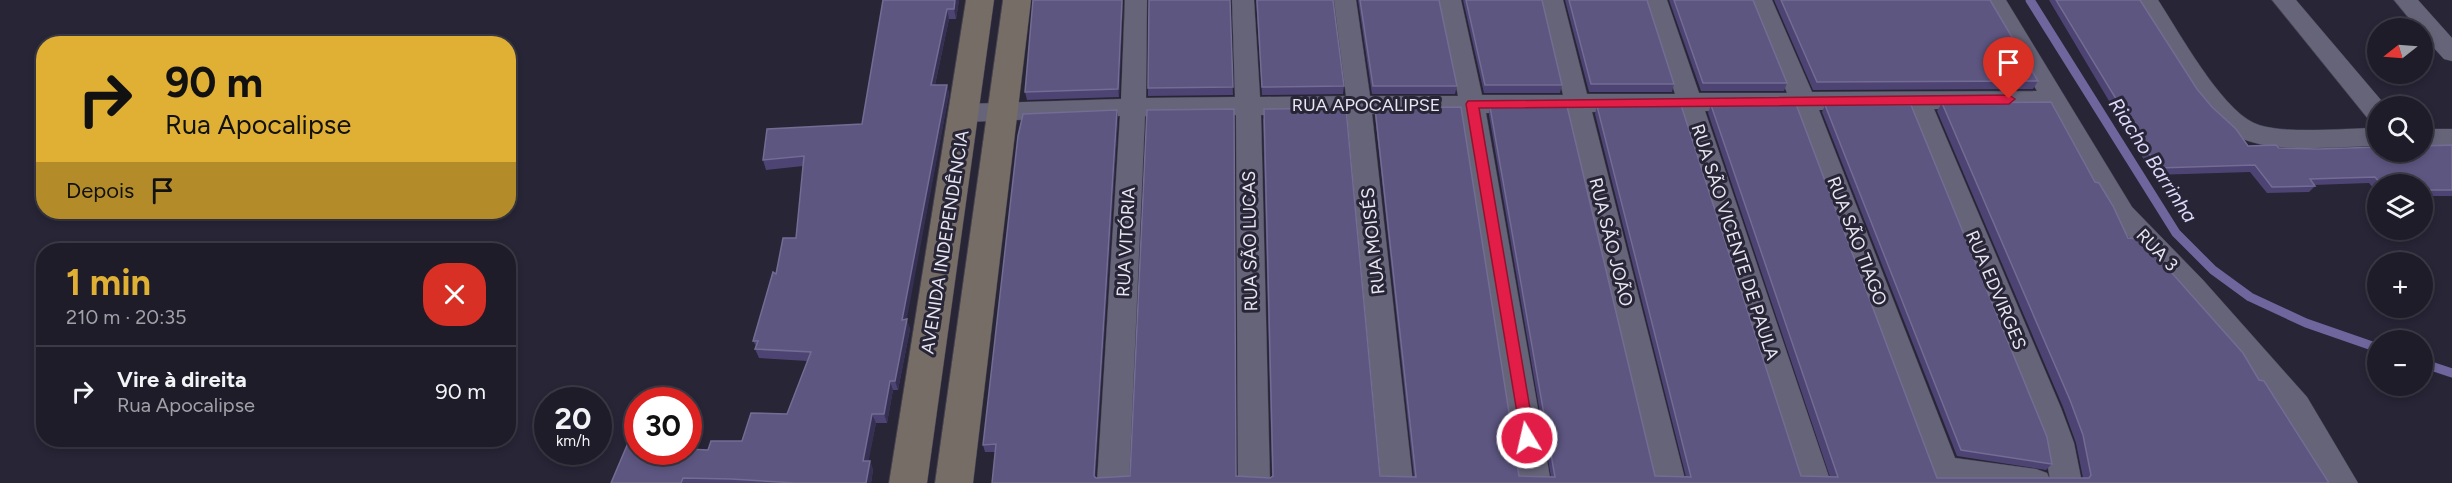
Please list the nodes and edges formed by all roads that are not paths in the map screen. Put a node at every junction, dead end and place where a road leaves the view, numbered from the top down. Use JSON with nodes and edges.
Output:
{"nodes":[{"id":1,"x":980,"y":0,"type":"edge"},
{"id":2,"x":1017,"y":0,"type":"edge"},
{"id":3,"x":1136,"y":0,"type":"edge"},
{"id":4,"x":1243,"y":0,"type":"edge"},
{"id":5,"x":1346,"y":0,"type":"edge"},
{"id":6,"x":1450,"y":0,"type":"edge"},
{"id":7,"x":1552,"y":0,"type":"edge"},
{"id":8,"x":1656,"y":0,"type":"edge"},
{"id":9,"x":1761,"y":0,"type":"edge"},
{"id":10,"x":1995,"y":0,"type":"edge"},
{"id":11,"x":2146,"y":0,"type":"edge"},
{"id":12,"x":2283,"y":0,"type":"edge"},
{"id":13,"x":2405,"y":0,"type":"edge"},
{"id":14,"x":2452,"y":53,"type":"edge"},
{"id":15,"x":2054,"y":99,"type":"junction"},
{"id":16,"x":1918,"y":100,"type":"junction"},
{"id":17,"x":1803,"y":101,"type":"junction"},
{"id":18,"x":2367,"y":101,"type":"edge"},
{"id":19,"x":1688,"y":102,"type":"junction"},
{"id":20,"x":1577,"y":103,"type":"junction"},
{"id":21,"x":1472,"y":104,"type":"junction"},
{"id":22,"x":1359,"y":105,"type":"junction"},
{"id":23,"x":1248,"y":106,"type":"junction"},
{"id":24,"x":1133,"y":107,"type":"junction"},
{"id":25,"x":1004,"y":111,"type":"junction"},
{"id":26,"x":965,"y":113,"type":"junction"},
{"id":27,"x":2367,"y":137,"type":"edge"},
{"id":28,"x":2433,"y":138,"type":"edge"},
{"id":29,"x":2452,"y":138,"type":"edge"},
{"id":30,"x":922,"y":390,"type":"junction"},
{"id":31,"x":967,"y":391,"type":"junction"},
{"id":32,"x":1947,"y":477,"type":"edge"},
{"id":33,"x":908,"y":483,"type":"edge"},
{"id":34,"x":954,"y":483,"type":"edge"},
{"id":35,"x":1113,"y":483,"type":"edge"},
{"id":36,"x":1254,"y":483,"type":"edge"},
{"id":37,"x":1396,"y":483,"type":"edge"},
{"id":38,"x":1535,"y":483,"type":"edge"},
{"id":39,"x":1670,"y":483,"type":"edge"},
{"id":40,"x":1815,"y":483,"type":"edge"},
{"id":41,"x":2036,"y":483,"type":"edge"},
{"id":42,"x":2066,"y":483,"type":"edge"},
{"id":43,"x":2342,"y":483,"type":"edge"}],
"edges":[{"from":1,"to":26,"type":"main road","name":"AVENIDA INDEPENDÊNCIA"},
{"from":2,"to":25,"type":"main road"},
{"from":3,"to":24,"type":"street","name":"RUA VITÓRIA"},
{"from":4,"to":23,"type":"street","name":"RUA SÃO LUCAS"},
{"from":5,"to":22,"type":"street","name":"RUA MOISÉS"},
{"from":6,"to":21,"type":"street"},
{"from":7,"to":20,"type":"street","name":"RUA SÃO JOÃO"},
{"from":8,"to":19,"type":"street","name":"RUA SÃO VICENTE DE PAULA"},
{"from":9,"to":17,"type":"street","name":"RUA SÃO TIAGO"},
{"from":10,"to":15,"type":"street","name":"RUA 3"},
{"from":11,"to":27,"type":"street"},
{"from":12,"to":18,"type":"street"},
{"from":13,"to":14,"type":"street"},
{"from":15,"to":16,"type":"street","name":"RUA APOCALIPSE"},
{"from":15,"to":43,"type":"street","name":"RUA 3"},
{"from":16,"to":17,"type":"street","name":"RUA APOCALIPSE"},
{"from":16,"to":42,"type":"street","name":"RUA EDVIRGES"},
{"from":17,"to":19,"type":"street","name":"RUA APOCALIPSE"},
{"from":17,"to":32,"type":"street","name":"RUA SÃO TIAGO"},
{"from":19,"to":20,"type":"street","name":"RUA APOCALIPSE"},
{"from":19,"to":40,"type":"street","name":"RUA SÃO VICENTE DE PAULA"},
{"from":20,"to":21,"type":"street","name":"RUA APOCALIPSE"},
{"from":20,"to":39,"type":"street","name":"RUA SÃO JOÃO"},
{"from":21,"to":22,"type":"street","name":"RUA APOCALIPSE"},
{"from":21,"to":38,"type":"street"},
{"from":22,"to":23,"type":"street","name":"RUA APOCALIPSE"},
{"from":22,"to":37,"type":"street","name":"RUA MOISÉS"},
{"from":23,"to":24,"type":"street","name":"RUA APOCALIPSE"},
{"from":23,"to":36,"type":"street","name":"RUA SÃO LUCAS"},
{"from":24,"to":25,"type":"street","name":"RUA APOCALIPSE"},
{"from":24,"to":35,"type":"street","name":"RUA VITÓRIA"},
{"from":25,"to":26,"type":"street","name":"RUA APOCALIPSE"},
{"from":25,"to":31,"type":"main road"},
{"from":26,"to":30,"type":"main road","name":"AVENIDA INDEPENDÊNCIA"},
{"from":28,"to":29,"type":"street"},
{"from":30,"to":31,"type":"main road"},
{"from":30,"to":33,"type":"main road","name":"AVENIDA INDEPENDÊNCIA"},
{"from":31,"to":34,"type":"main road"},
{"from":32,"to":41,"type":"street"}]}
